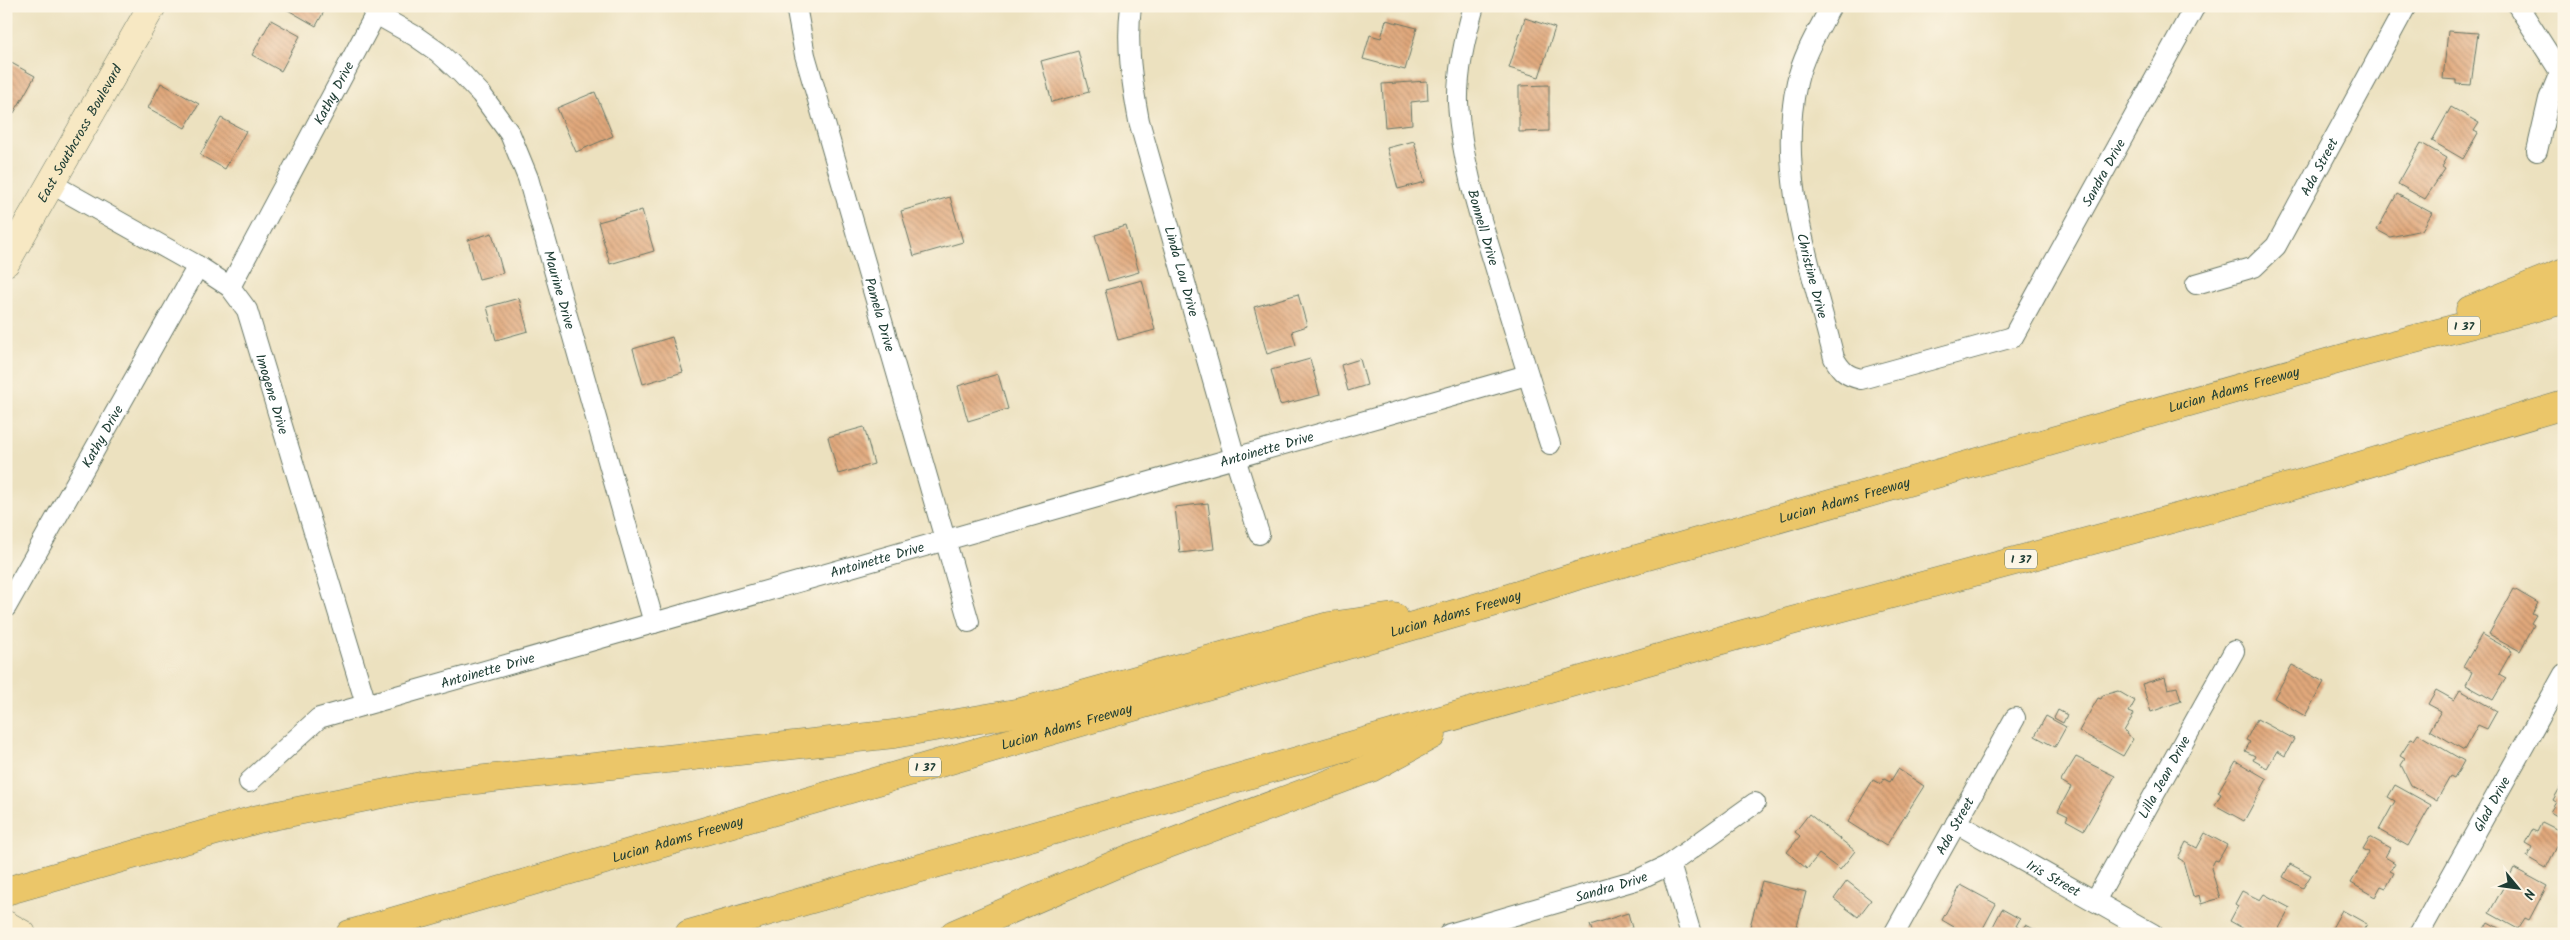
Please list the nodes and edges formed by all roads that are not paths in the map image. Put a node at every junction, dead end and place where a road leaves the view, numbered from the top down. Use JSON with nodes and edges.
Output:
{"nodes":[{"id":1,"x":152,"y":6,"type":"edge"},
{"id":2,"x":796,"y":6,"type":"edge"},
{"id":3,"x":1131,"y":6,"type":"edge"},
{"id":4,"x":1474,"y":6,"type":"edge"},
{"id":5,"x":1831,"y":6,"type":"edge"},
{"id":6,"x":2195,"y":6,"type":"edge"},
{"id":7,"x":2406,"y":6,"type":"edge"},
{"id":8,"x":2518,"y":6,"type":"edge"},
{"id":9,"x":378,"y":10,"type":"edge"},
{"id":10,"x":2561,"y":66,"type":"edge"},
{"id":11,"x":2537,"y":151,"type":"dead end"},
{"id":12,"x":52,"y":184,"type":"junction"},
{"id":13,"x":6,"y":262,"type":"edge"},
{"id":14,"x":198,"y":266,"type":"junction"},
{"id":15,"x":2564,"y":272,"type":"edge"},
{"id":16,"x":2196,"y":284,"type":"dead end"},
{"id":17,"x":230,"y":287,"type":"junction"},
{"id":18,"x":2564,"y":300,"type":"edge"},
{"id":19,"x":2013,"y":337,"type":"joint"},
{"id":20,"x":2365,"y":352,"type":"junction"},
{"id":21,"x":1527,"y":375,"type":"junction"},
{"id":22,"x":2564,"y":405,"type":"edge"},
{"id":23,"x":1550,"y":444,"type":"dead end"},
{"id":24,"x":1235,"y":458,"type":"junction"},
{"id":25,"x":1259,"y":534,"type":"dead end"},
{"id":26,"x":944,"y":541,"type":"junction"},
{"id":27,"x":1499,"y":601,"type":"junction"},
{"id":28,"x":6,"y":607,"type":"edge"},
{"id":29,"x":969,"y":622,"type":"dead end"},
{"id":30,"x":654,"y":623,"type":"junction"},
{"id":31,"x":2234,"y":650,"type":"dead end"},
{"id":32,"x":2564,"y":674,"type":"edge"},
{"id":33,"x":366,"y":704,"type":"junction"},
{"id":34,"x":1478,"y":710,"type":"junction"},
{"id":35,"x":2014,"y":718,"type":"dead end"},
{"id":36,"x":249,"y":782,"type":"dead end"},
{"id":37,"x":1756,"y":803,"type":"dead end"},
{"id":38,"x":1956,"y":823,"type":"junction"},
{"id":39,"x":1667,"y":866,"type":"junction"},
{"id":40,"x":6,"y":891,"type":"edge"},
{"id":41,"x":2095,"y":901,"type":"junction"},
{"id":42,"x":6,"y":925,"type":"edge"},
{"id":43,"x":22,"y":934,"type":"edge"},
{"id":44,"x":350,"y":934,"type":"edge"},
{"id":45,"x":689,"y":934,"type":"edge"},
{"id":46,"x":954,"y":934,"type":"edge"},
{"id":47,"x":1449,"y":934,"type":"edge"},
{"id":48,"x":1691,"y":934,"type":"edge"},
{"id":49,"x":1894,"y":934,"type":"edge"},
{"id":50,"x":2153,"y":934,"type":"edge"},
{"id":51,"x":2419,"y":934,"type":"edge"}],
"edges":[{"from":1,"to":12,"type":"main road","name":"East Southcross Boulevard"},
{"from":2,"to":26,"type":"street","name":"Pamela Drive"},
{"from":3,"to":24,"type":"street","name":"Linda Lou Drive"},
{"from":4,"to":21,"type":"street","name":"Bonnell Drive"},
{"from":5,"to":19,"type":"street","name":"Christine Drive"},
{"from":6,"to":19,"type":"street","name":"Sandra Drive"},
{"from":7,"to":16,"type":"street","name":"Ada Street"},
{"from":8,"to":10,"type":"street"},
{"from":9,"to":17,"type":"street","name":"Kathy Drive"},
{"from":9,"to":30,"type":"street","name":"Maurine Drive"},
{"from":10,"to":11,"type":"street"},
{"from":12,"to":13,"type":"main road","name":"East Southcross Boulevard"},
{"from":12,"to":14,"type":"street","name":"Imogene Drive"},
{"from":14,"to":17,"type":"street","name":"Imogene Drive"},
{"from":14,"to":28,"type":"street","name":"Kathy Drive"},
{"from":15,"to":20,"type":"highway"},
{"from":17,"to":33,"type":"street","name":"Imogene Drive"},
{"from":18,"to":20,"type":"highway","name":"Lucian Adams Freeway","number":"I 37"},
{"from":20,"to":27,"type":"highway","name":"Lucian Adams Freeway","number":"I 37"},
{"from":21,"to":23,"type":"street","name":"Bonnell Drive"},
{"from":21,"to":24,"type":"street","name":"Antoinette Drive"},
{"from":22,"to":34,"type":"highway","number":"I 37"},
{"from":24,"to":25,"type":"street","name":"Linda Lou Drive"},
{"from":24,"to":26,"type":"street","name":"Antoinette Drive"},
{"from":26,"to":29,"type":"street","name":"Pamela Drive"},
{"from":26,"to":30,"type":"street","name":"Antoinette Drive"},
{"from":27,"to":40,"type":"highway"},
{"from":27,"to":44,"type":"highway","name":"Lucian Adams Freeway","number":"I 37"},
{"from":30,"to":33,"type":"street","name":"Antoinette Drive"},
{"from":31,"to":41,"type":"street","name":"Lilla Jean Drive"},
{"from":32,"to":51,"type":"street","name":"Glad Drive"},
{"from":33,"to":36,"type":"street","name":"Antoinette Drive"},
{"from":34,"to":45,"type":"highway","number":"I 37"},
{"from":34,"to":46,"type":"highway"},
{"from":35,"to":38,"type":"street","name":"Ada Street"},
{"from":37,"to":39,"type":"street","name":"Sandra Drive"},
{"from":38,"to":41,"type":"street","name":"Iris Street"},
{"from":38,"to":49,"type":"street","name":"Ada Street"},
{"from":39,"to":47,"type":"street","name":"Sandra Drive"},
{"from":39,"to":48,"type":"street"},
{"from":41,"to":50,"type":"street","name":"Iris Street"},
{"from":42,"to":43,"type":"main road"}]}
